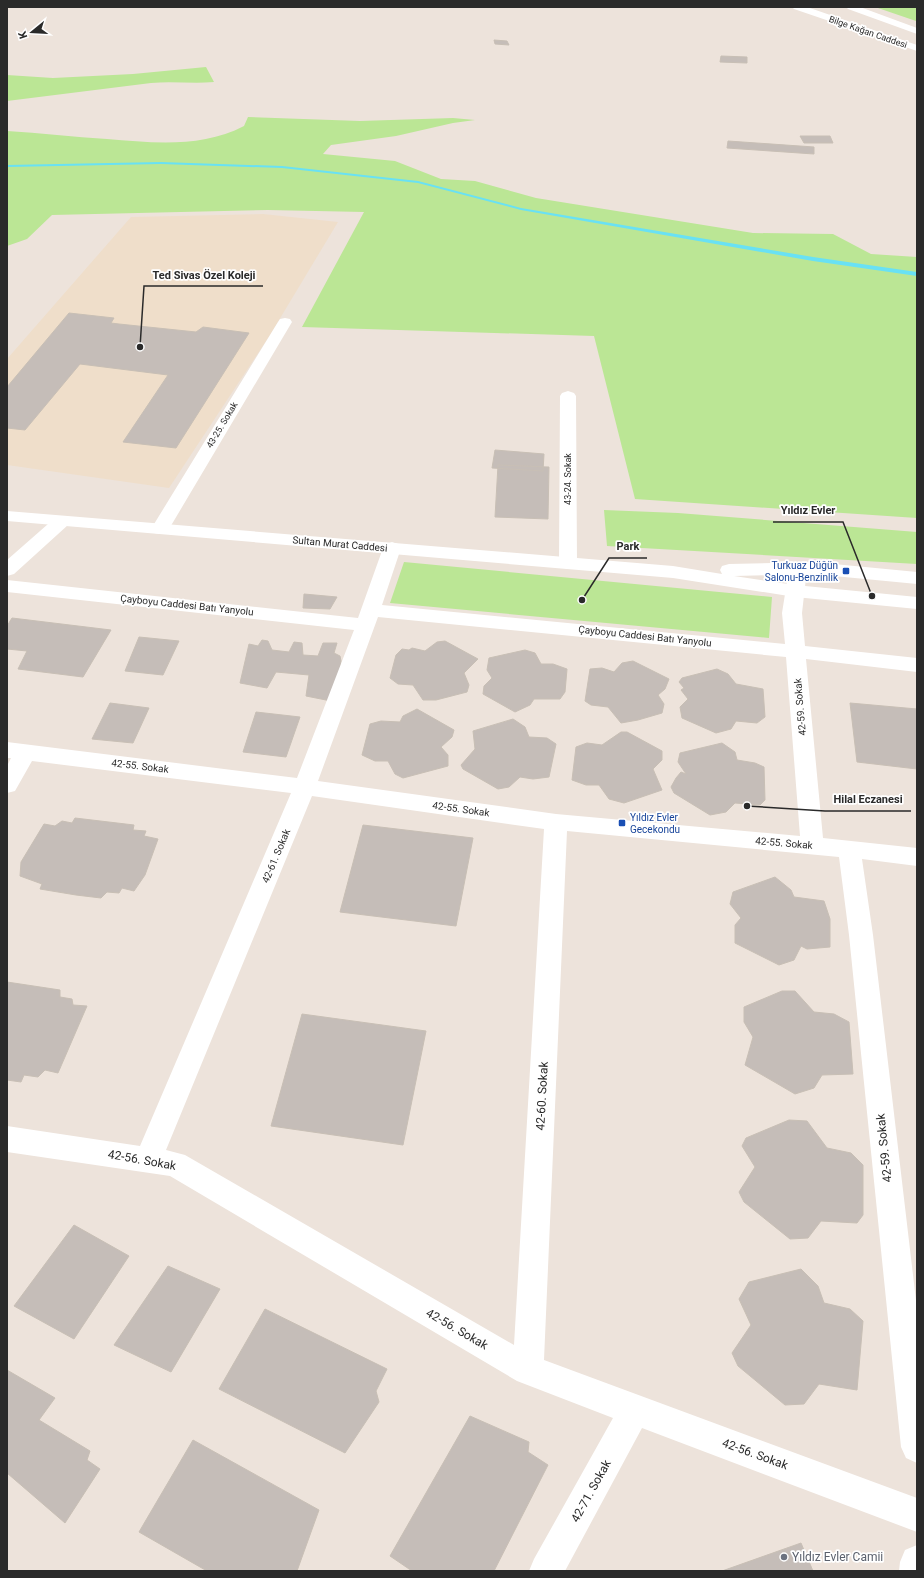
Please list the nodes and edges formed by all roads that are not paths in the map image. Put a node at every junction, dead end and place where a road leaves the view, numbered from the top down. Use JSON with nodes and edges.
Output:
{"nodes":[{"id":1,"x":797,"y":7,"type":"edge"},
{"id":2,"x":851,"y":7,"type":"edge"},
{"id":3,"x":917,"y":31,"type":"edge"},
{"id":4,"x":917,"y":48,"type":"edge"},
{"id":5,"x":285,"y":322,"type":"dead end"},
{"id":6,"x":568,"y":396,"type":"dead end"},
{"id":7,"x":7,"y":516,"type":"edge"},
{"id":8,"x":62,"y":521,"type":"junction"},
{"id":9,"x":160,"y":529,"type":"junction"},
{"id":10,"x":392,"y":548,"type":"junction"},
{"id":11,"x":568,"y":563,"type":"junction"},
{"id":12,"x":798,"y":569,"type":"junction"},
{"id":13,"x":7,"y":570,"type":"edge"},
{"id":14,"x":673,"y":572,"type":"junction"},
{"id":15,"x":917,"y":578,"type":"edge"},
{"id":16,"x":7,"y":586,"type":"edge"},
{"id":17,"x":795,"y":591,"type":"junction"},
{"id":18,"x":917,"y":603,"type":"edge"},
{"id":19,"x":369,"y":617,"type":"junction"},
{"id":20,"x":794,"y":651,"type":"junction"},
{"id":21,"x":917,"y":665,"type":"edge"},
{"id":22,"x":16,"y":752,"type":"edge"},
{"id":23,"x":7,"y":785,"type":"edge"},
{"id":24,"x":305,"y":788,"type":"junction"},
{"id":25,"x":556,"y":822,"type":"junction"},
{"id":26,"x":812,"y":845,"type":"junction"},
{"id":27,"x":849,"y":849,"type":"junction"},
{"id":28,"x":917,"y":857,"type":"edge"},
{"id":29,"x":7,"y":1139,"type":"edge"},
{"id":30,"x":148,"y":1160,"type":"junction"},
{"id":31,"x":528,"y":1370,"type":"junction"},
{"id":32,"x":635,"y":1410,"type":"junction"},
{"id":33,"x":917,"y":1447,"type":"edge"},
{"id":34,"x":917,"y":1514,"type":"edge"},
{"id":35,"x":917,"y":1562,"type":"edge"},
{"id":36,"x":546,"y":1571,"type":"edge"},
{"id":37,"x":916,"y":1571,"type":"edge"}],
"edges":[{"from":1,"to":4,"type":"street","name":"Bilge Kağan Caddesi"},
{"from":2,"to":3,"type":"street","name":"Bilge Kağan Caddesi"},
{"from":5,"to":9,"type":"street","name":"43-25. Sokak"},
{"from":6,"to":11,"type":"street","name":"43-24. Sokak"},
{"from":7,"to":8,"type":"street","name":"Sultan Murat Caddesi"},
{"from":8,"to":9,"type":"street","name":"Sultan Murat Caddesi"},
{"from":8,"to":13,"type":"street"},
{"from":9,"to":10,"type":"street","name":"Sultan Murat Caddesi"},
{"from":10,"to":11,"type":"street","name":"Sultan Murat Caddesi"},
{"from":10,"to":19,"type":"street","name":"42-61. Sokak"},
{"from":11,"to":14,"type":"street","name":"Sultan Murat Caddesi"},
{"from":12,"to":14,"type":"street"},
{"from":12,"to":15,"type":"street"},
{"from":12,"to":17,"type":"street","name":"42-59. Sokak"},
{"from":14,"to":17,"type":"street"},
{"from":16,"to":19,"type":"street","name":"Çayboyu Caddesi Batı Yanyolu"},
{"from":17,"to":18,"type":"street"},
{"from":17,"to":20,"type":"street","name":"42-59. Sokak"},
{"from":19,"to":20,"type":"street","name":"Çayboyu Caddesi Batı Yanyolu"},
{"from":19,"to":24,"type":"street","name":"42-61. Sokak"},
{"from":20,"to":21,"type":"street","name":"Çayboyu Caddesi Batı Yanyolu"},
{"from":20,"to":26,"type":"street","name":"42-59. Sokak"},
{"from":22,"to":23,"type":"street"},
{"from":22,"to":24,"type":"street","name":"42-55. Sokak"},
{"from":24,"to":25,"type":"street","name":"42-55. Sokak"},
{"from":24,"to":30,"type":"street","name":"42-61. Sokak"},
{"from":25,"to":26,"type":"street","name":"42-55. Sokak"},
{"from":25,"to":31,"type":"street","name":"42-60. Sokak"},
{"from":26,"to":27,"type":"street","name":"42-55. Sokak"},
{"from":27,"to":28,"type":"street","name":"42-55. Sokak"},
{"from":27,"to":33,"type":"street","name":"42-59. Sokak"},
{"from":29,"to":30,"type":"street","name":"42-56. Sokak"},
{"from":30,"to":31,"type":"street","name":"42-56. Sokak"},
{"from":31,"to":32,"type":"street","name":"42-56. Sokak"},
{"from":32,"to":34,"type":"street","name":"42-56. Sokak"},
{"from":32,"to":36,"type":"street","name":"42-71. Sokak"},
{"from":35,"to":37,"type":"street"}]}
